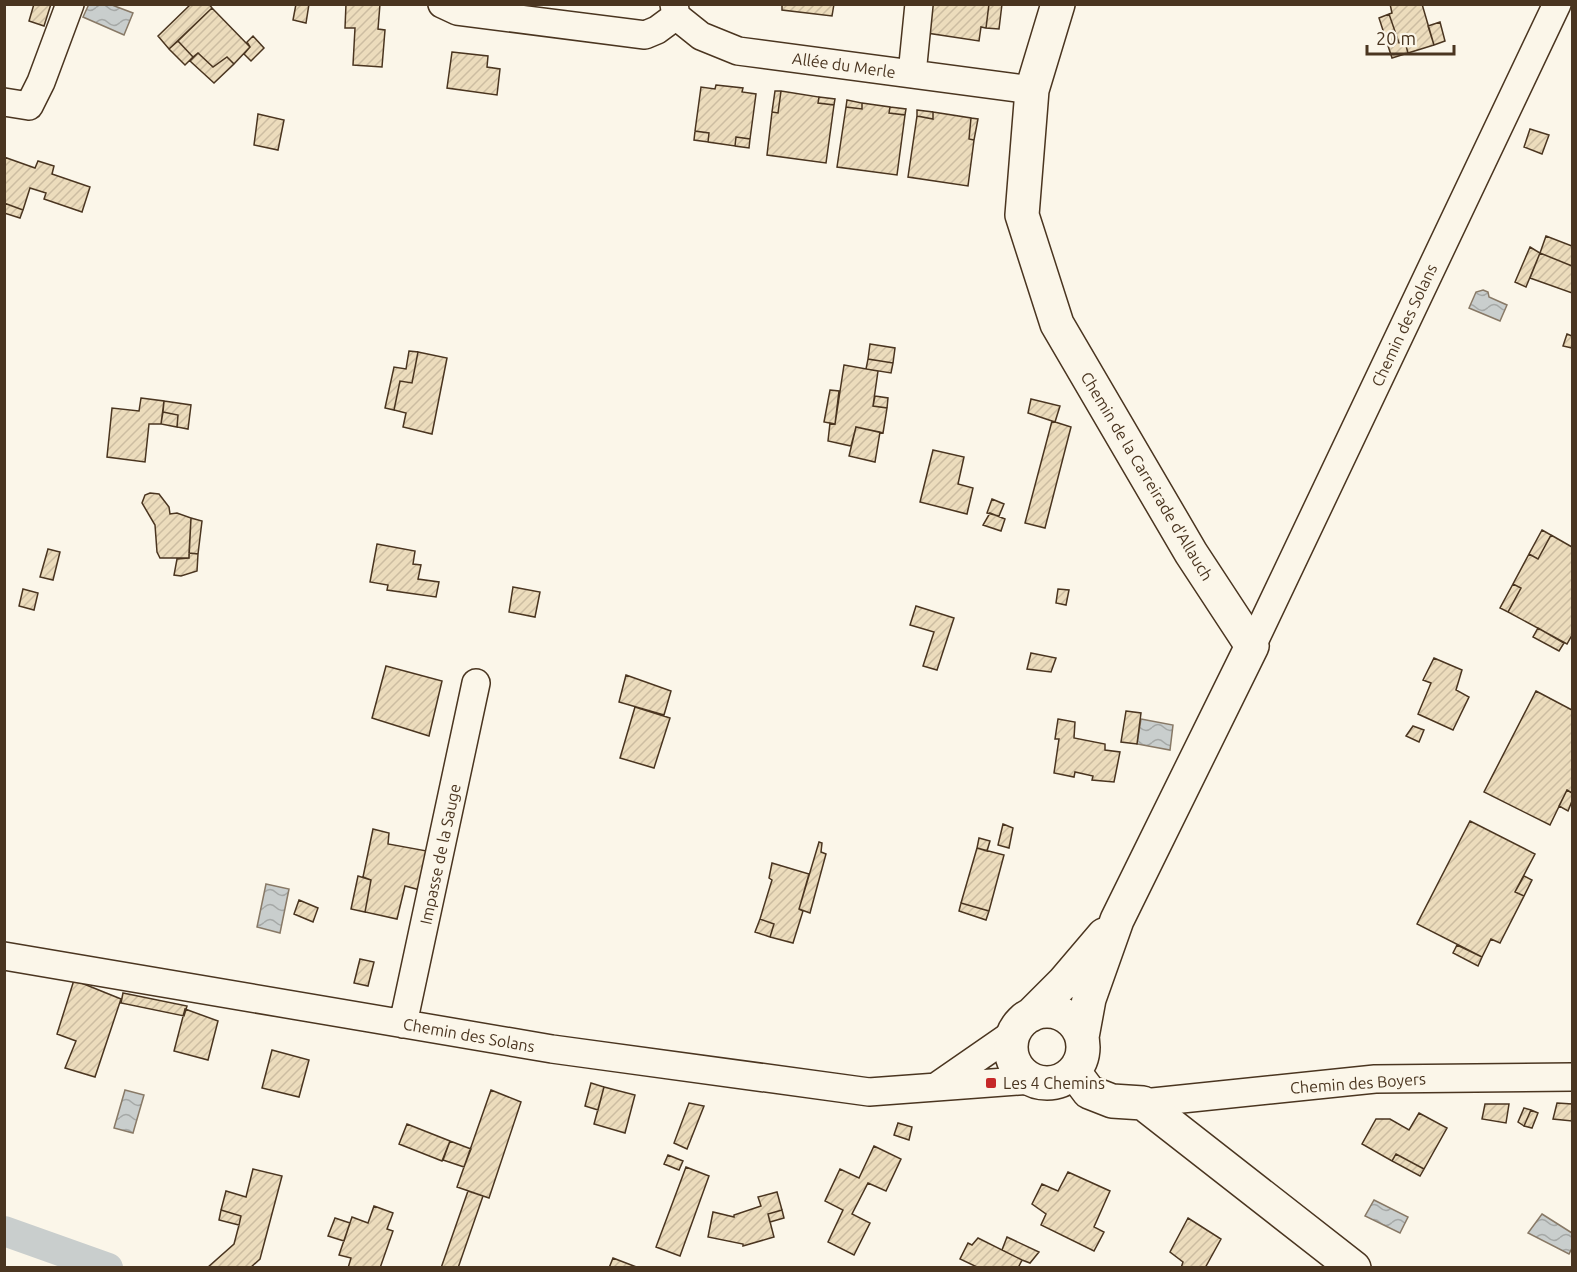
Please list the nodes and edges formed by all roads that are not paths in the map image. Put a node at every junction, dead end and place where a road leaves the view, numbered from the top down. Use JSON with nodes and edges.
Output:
{"nodes":[{"id":1,"x":70,"y":4,"type":"edge"},
{"id":2,"x":442,"y":4,"type":"edge"},
{"id":3,"x":920,"y":4,"type":"edge"},
{"id":4,"x":1058,"y":4,"type":"edge"},
{"id":5,"x":1557,"y":4,"type":"edge"},
{"id":6,"x":675,"y":10,"type":"edge"},
{"id":7,"x":912,"y":74,"type":"junction"},
{"id":8,"x":1032,"y":90,"type":"junction"},
{"id":9,"x":4,"y":102,"type":"edge"},
{"id":10,"x":1252,"y":646,"type":"junction"},
{"id":11,"x":476,"y":683,"type":"dead end"},
{"id":12,"x":1117,"y":920,"type":"junction"},
{"id":13,"x":4,"y":956,"type":"edge"},
{"id":14,"x":1023,"y":1023,"type":"junction"},
{"id":15,"x":403,"y":1024,"type":"junction"},
{"id":16,"x":1082,"y":1037,"type":"junction"},
{"id":17,"x":1074,"y":1072,"type":"junction"},
{"id":18,"x":1572,"y":1077,"type":"edge"},
{"id":19,"x":1032,"y":1080,"type":"junction"},
{"id":20,"x":936,"y":1087,"type":"junction"},
{"id":21,"x":1143,"y":1102,"type":"junction"},
{"id":22,"x":1354,"y":1268,"type":"edge"}],
"edges":[{"from":1,"to":9,"type":"street"},
{"from":2,"to":6,"type":"street"},
{"from":3,"to":7,"type":"street"},
{"from":4,"to":8,"type":"street","name":"Chemin de la Carreirade d'Allauch"},
{"from":5,"to":10,"type":"street","name":"Chemin des Solans"},
{"from":6,"to":7,"type":"street","name":"Allée du Merle"},
{"from":7,"to":8,"type":"street","name":"Allée du Merle"},
{"from":8,"to":10,"type":"street","name":"Chemin de la Carreirade d'Allauch"},
{"from":10,"to":12,"type":"street"},
{"from":11,"to":15,"type":"street","name":"Impasse de la Sauge"},
{"from":12,"to":14,"type":"street"},
{"from":12,"to":16,"type":"street"},
{"from":13,"to":15,"type":"street","name":"Chemin des Solans"},
{"from":14,"to":16,"type":"street"},
{"from":14,"to":19,"type":"street"},
{"from":14,"to":20,"type":"street"},
{"from":15,"to":20,"type":"street","name":"Chemin des Solans"},
{"from":16,"to":17,"type":"street"},
{"from":17,"to":19,"type":"street"},
{"from":17,"to":21,"type":"street"},
{"from":18,"to":21,"type":"street","name":"Chemin des Boyers"},
{"from":19,"to":20,"type":"street","name":"Chemin des Solans"},
{"from":21,"to":22,"type":"street"}]}
